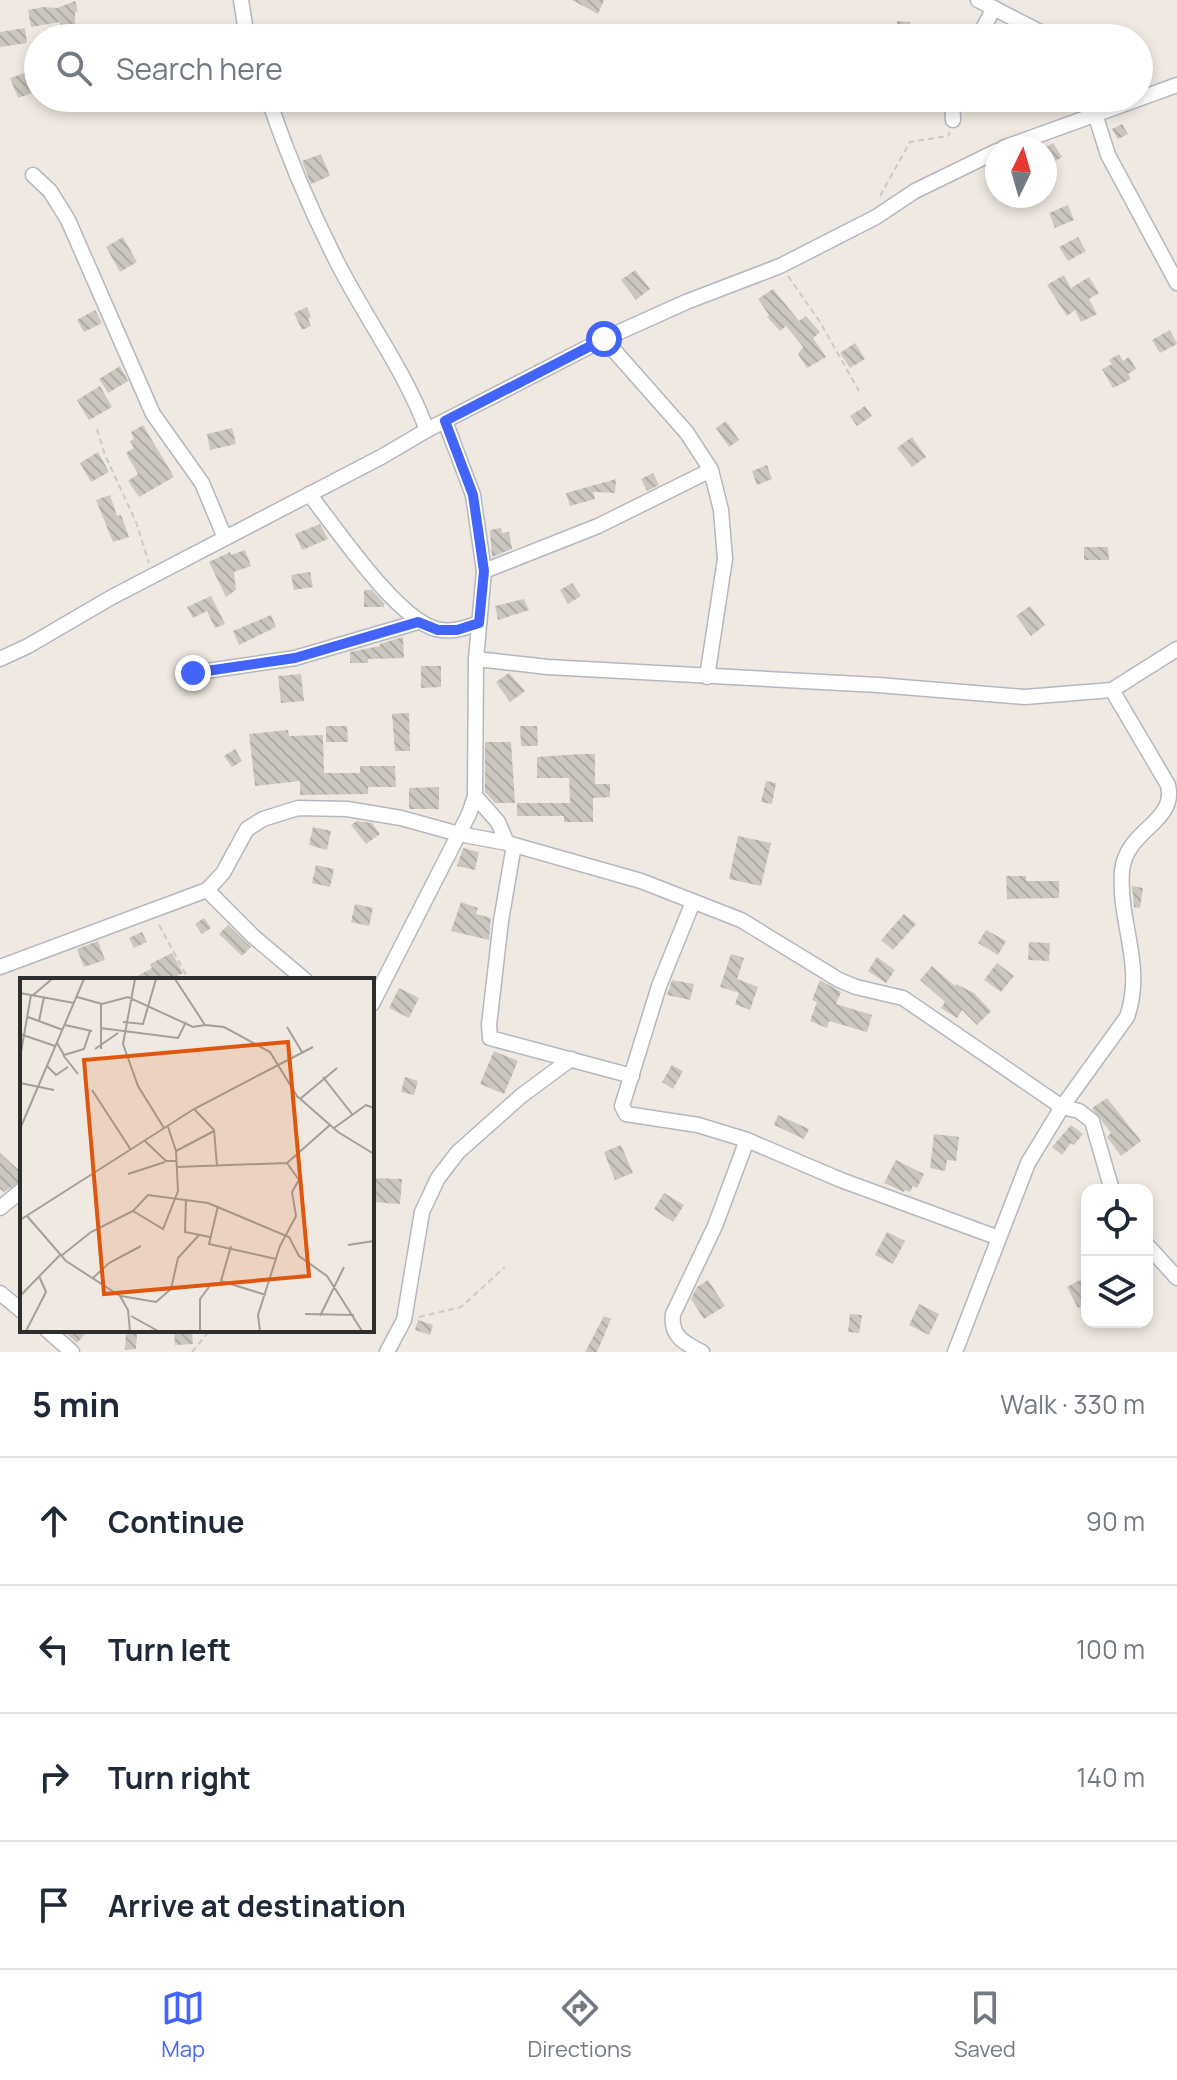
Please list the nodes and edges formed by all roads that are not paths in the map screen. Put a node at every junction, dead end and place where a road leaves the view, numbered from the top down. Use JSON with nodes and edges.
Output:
{"nodes":[{"id":1,"x":241,"y":0,"type":"edge"},
{"id":2,"x":978,"y":0,"type":"edge"},
{"id":3,"x":994,"y":8,"type":"junction"},
{"id":4,"x":245,"y":24,"type":"edge"},
{"id":5,"x":985,"y":24,"type":"edge"},
{"id":6,"x":1025,"y":24,"type":"edge"},
{"id":7,"x":1177,"y":85,"type":"edge"},
{"id":8,"x":1153,"y":93,"type":"edge"},
{"id":9,"x":273,"y":112,"type":"edge"},
{"id":10,"x":953,"y":112,"type":"edge"},
{"id":11,"x":1100,"y":112,"type":"edge"},
{"id":12,"x":1094,"y":114,"type":"junction"},
{"id":13,"x":953,"y":120,"type":"road end"},
{"id":14,"x":1035,"y":136,"type":"edge"},
{"id":15,"x":985,"y":157,"type":"edge"},
{"id":16,"x":33,"y":175,"type":"dead end"},
{"id":17,"x":1177,"y":283,"type":"edge"},
{"id":18,"x":604,"y":339,"type":"junction"},
{"id":19,"x":445,"y":421,"type":"junction"},
{"id":20,"x":427,"y":430,"type":"junction"},
{"id":21,"x":711,"y":470,"type":"junction"},
{"id":22,"x":309,"y":494,"type":"junction"},
{"id":23,"x":225,"y":538,"type":"junction"},
{"id":24,"x":484,"y":571,"type":"junction"},
{"id":25,"x":418,"y":622,"type":"junction"},
{"id":26,"x":479,"y":623,"type":"junction"},
{"id":27,"x":1177,"y":649,"type":"edge"},
{"id":28,"x":0,"y":659,"type":"edge"},
{"id":29,"x":476,"y":659,"type":"junction"},
{"id":30,"x":193,"y":673,"type":"dead end"},
{"id":31,"x":707,"y":677,"type":"junction"},
{"id":32,"x":1112,"y":690,"type":"junction"},
{"id":33,"x":475,"y":796,"type":"junction"},
{"id":34,"x":459,"y":834,"type":"junction"},
{"id":35,"x":511,"y":844,"type":"junction"},
{"id":36,"x":207,"y":890,"type":"junction"},
{"id":37,"x":693,"y":902,"type":"junction"},
{"id":38,"x":0,"y":967,"type":"edge"},
{"id":39,"x":303,"y":978,"type":"edge"},
{"id":40,"x":374,"y":1000,"type":"edge"},
{"id":41,"x":571,"y":1059,"type":"junction"},
{"id":42,"x":632,"y":1076,"type":"junction"},
{"id":43,"x":1062,"y":1107,"type":"junction"},
{"id":44,"x":747,"y":1140,"type":"junction"},
{"id":45,"x":1110,"y":1184,"type":"edge"},
{"id":46,"x":20,"y":1192,"type":"edge"},
{"id":47,"x":0,"y":1208,"type":"edge"},
{"id":48,"x":999,"y":1238,"type":"junction"},
{"id":49,"x":1153,"y":1252,"type":"edge"},
{"id":50,"x":1177,"y":1278,"type":"edge"},
{"id":51,"x":0,"y":1293,"type":"edge"},
{"id":52,"x":20,"y":1309,"type":"edge"},
{"id":53,"x":49,"y":1332,"type":"edge"},
{"id":54,"x":72,"y":1352,"type":"edge"},
{"id":55,"x":387,"y":1352,"type":"edge"},
{"id":56,"x":702,"y":1352,"type":"edge"},
{"id":57,"x":955,"y":1352,"type":"edge"}],
"edges":[{"from":1,"to":4,"type":"street"},
{"from":2,"to":3,"type":"street"},
{"from":3,"to":5,"type":"street"},
{"from":3,"to":6,"type":"street"},
{"from":7,"to":8,"type":"street"},
{"from":9,"to":20,"type":"street"},
{"from":10,"to":13,"type":"street"},
{"from":11,"to":12,"type":"street"},
{"from":12,"to":14,"type":"street"},
{"from":12,"to":17,"type":"street"},
{"from":15,"to":18,"type":"street"},
{"from":16,"to":23,"type":"street"},
{"from":18,"to":19,"type":"street"},
{"from":18,"to":21,"type":"street"},
{"from":19,"to":20,"type":"street"},
{"from":19,"to":24,"type":"street"},
{"from":20,"to":22,"type":"street"},
{"from":21,"to":24,"type":"street"},
{"from":21,"to":31,"type":"street"},
{"from":22,"to":23,"type":"street"},
{"from":22,"to":25,"type":"street"},
{"from":23,"to":28,"type":"street"},
{"from":24,"to":26,"type":"street"},
{"from":25,"to":26,"type":"street"},
{"from":25,"to":30,"type":"street"},
{"from":26,"to":29,"type":"street"},
{"from":27,"to":32,"type":"street"},
{"from":29,"to":31,"type":"street"},
{"from":29,"to":33,"type":"street"},
{"from":31,"to":32,"type":"street"},
{"from":32,"to":43,"type":"street"},
{"from":33,"to":34,"type":"street"},
{"from":33,"to":35,"type":"street"},
{"from":34,"to":35,"type":"street"},
{"from":34,"to":36,"type":"street"},
{"from":34,"to":40,"type":"street"},
{"from":35,"to":37,"type":"street"},
{"from":35,"to":41,"type":"street"},
{"from":36,"to":38,"type":"street"},
{"from":36,"to":39,"type":"street"},
{"from":37,"to":42,"type":"street"},
{"from":37,"to":43,"type":"street"},
{"from":41,"to":42,"type":"street"},
{"from":41,"to":55,"type":"street"},
{"from":42,"to":44,"type":"street"},
{"from":43,"to":45,"type":"street"},
{"from":43,"to":48,"type":"street"},
{"from":44,"to":48,"type":"street"},
{"from":44,"to":56,"type":"street"},
{"from":46,"to":47,"type":"street"},
{"from":48,"to":57,"type":"street"},
{"from":49,"to":50,"type":"street"},
{"from":51,"to":52,"type":"street"},
{"from":53,"to":54,"type":"street"}]}
